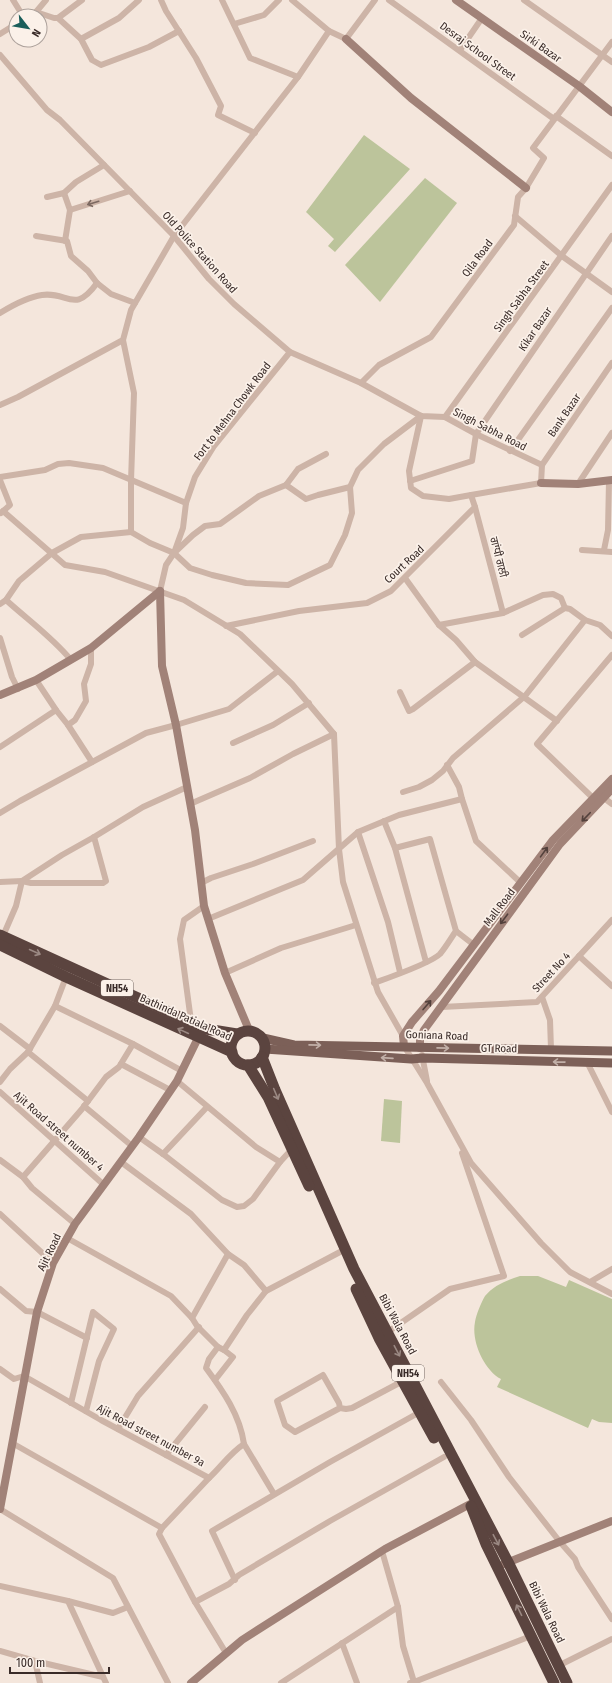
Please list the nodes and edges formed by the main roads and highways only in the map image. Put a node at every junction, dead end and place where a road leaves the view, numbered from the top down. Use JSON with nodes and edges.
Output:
{"nodes":[{"id":1,"x":1,"y":938,"type":"edge"},
{"id":2,"x":237,"y":1034,"type":"junction"},
{"id":3,"x":263,"y":1038,"type":"junction"},
{"id":4,"x":612,"y":1051,"type":"edge"},
{"id":5,"x":232,"y":1052,"type":"junction"},
{"id":6,"x":264,"y":1053,"type":"junction"},
{"id":7,"x":612,"y":1063,"type":"edge"},
{"id":8,"x":248,"y":1065,"type":"junction"},
{"id":9,"x":383,"y":1335,"type":"junction"},
{"id":10,"x":473,"y":1503,"type":"junction"},
{"id":11,"x":554,"y":1683,"type":"edge"},
{"id":12,"x":567,"y":1683,"type":"edge"}],
"edges":[{"from":1,"to":2,"type":"highway","number":"NH54","one_way":true},
{"from":5,"to":1,"type":"highway","name":"Bathinda Patiala Road","number":"NH54","one_way":true},
{"from":2,"to":3,"type":"highway","number":"NH54"},
{"from":2,"to":5,"type":"highway"},
{"from":3,"to":4,"type":"main road","name":"Goniana Road","one_way":true},
{"from":3,"to":6,"type":"highway","number":"NH54"},
{"from":5,"to":8,"type":"highway","number":"NH54"},
{"from":7,"to":6,"type":"main road","name":"GT Road","one_way":true},
{"from":6,"to":8,"type":"highway"},
{"from":6,"to":9,"type":"highway","name":"Bibi Wala Road","number":"NH54","one_way":true},
{"from":8,"to":9,"type":"highway","number":"NH54"},
{"from":9,"to":10,"type":"highway","name":"Bibi Wala Road","number":"NH54","one_way":true},
{"from":9,"to":10,"type":"highway","number":"NH54"},
{"from":11,"to":10,"type":"highway","number":"NH54","one_way":true},
{"from":10,"to":12,"type":"highway","name":"Bibi Wala Road","number":"NH54","one_way":true}]}
